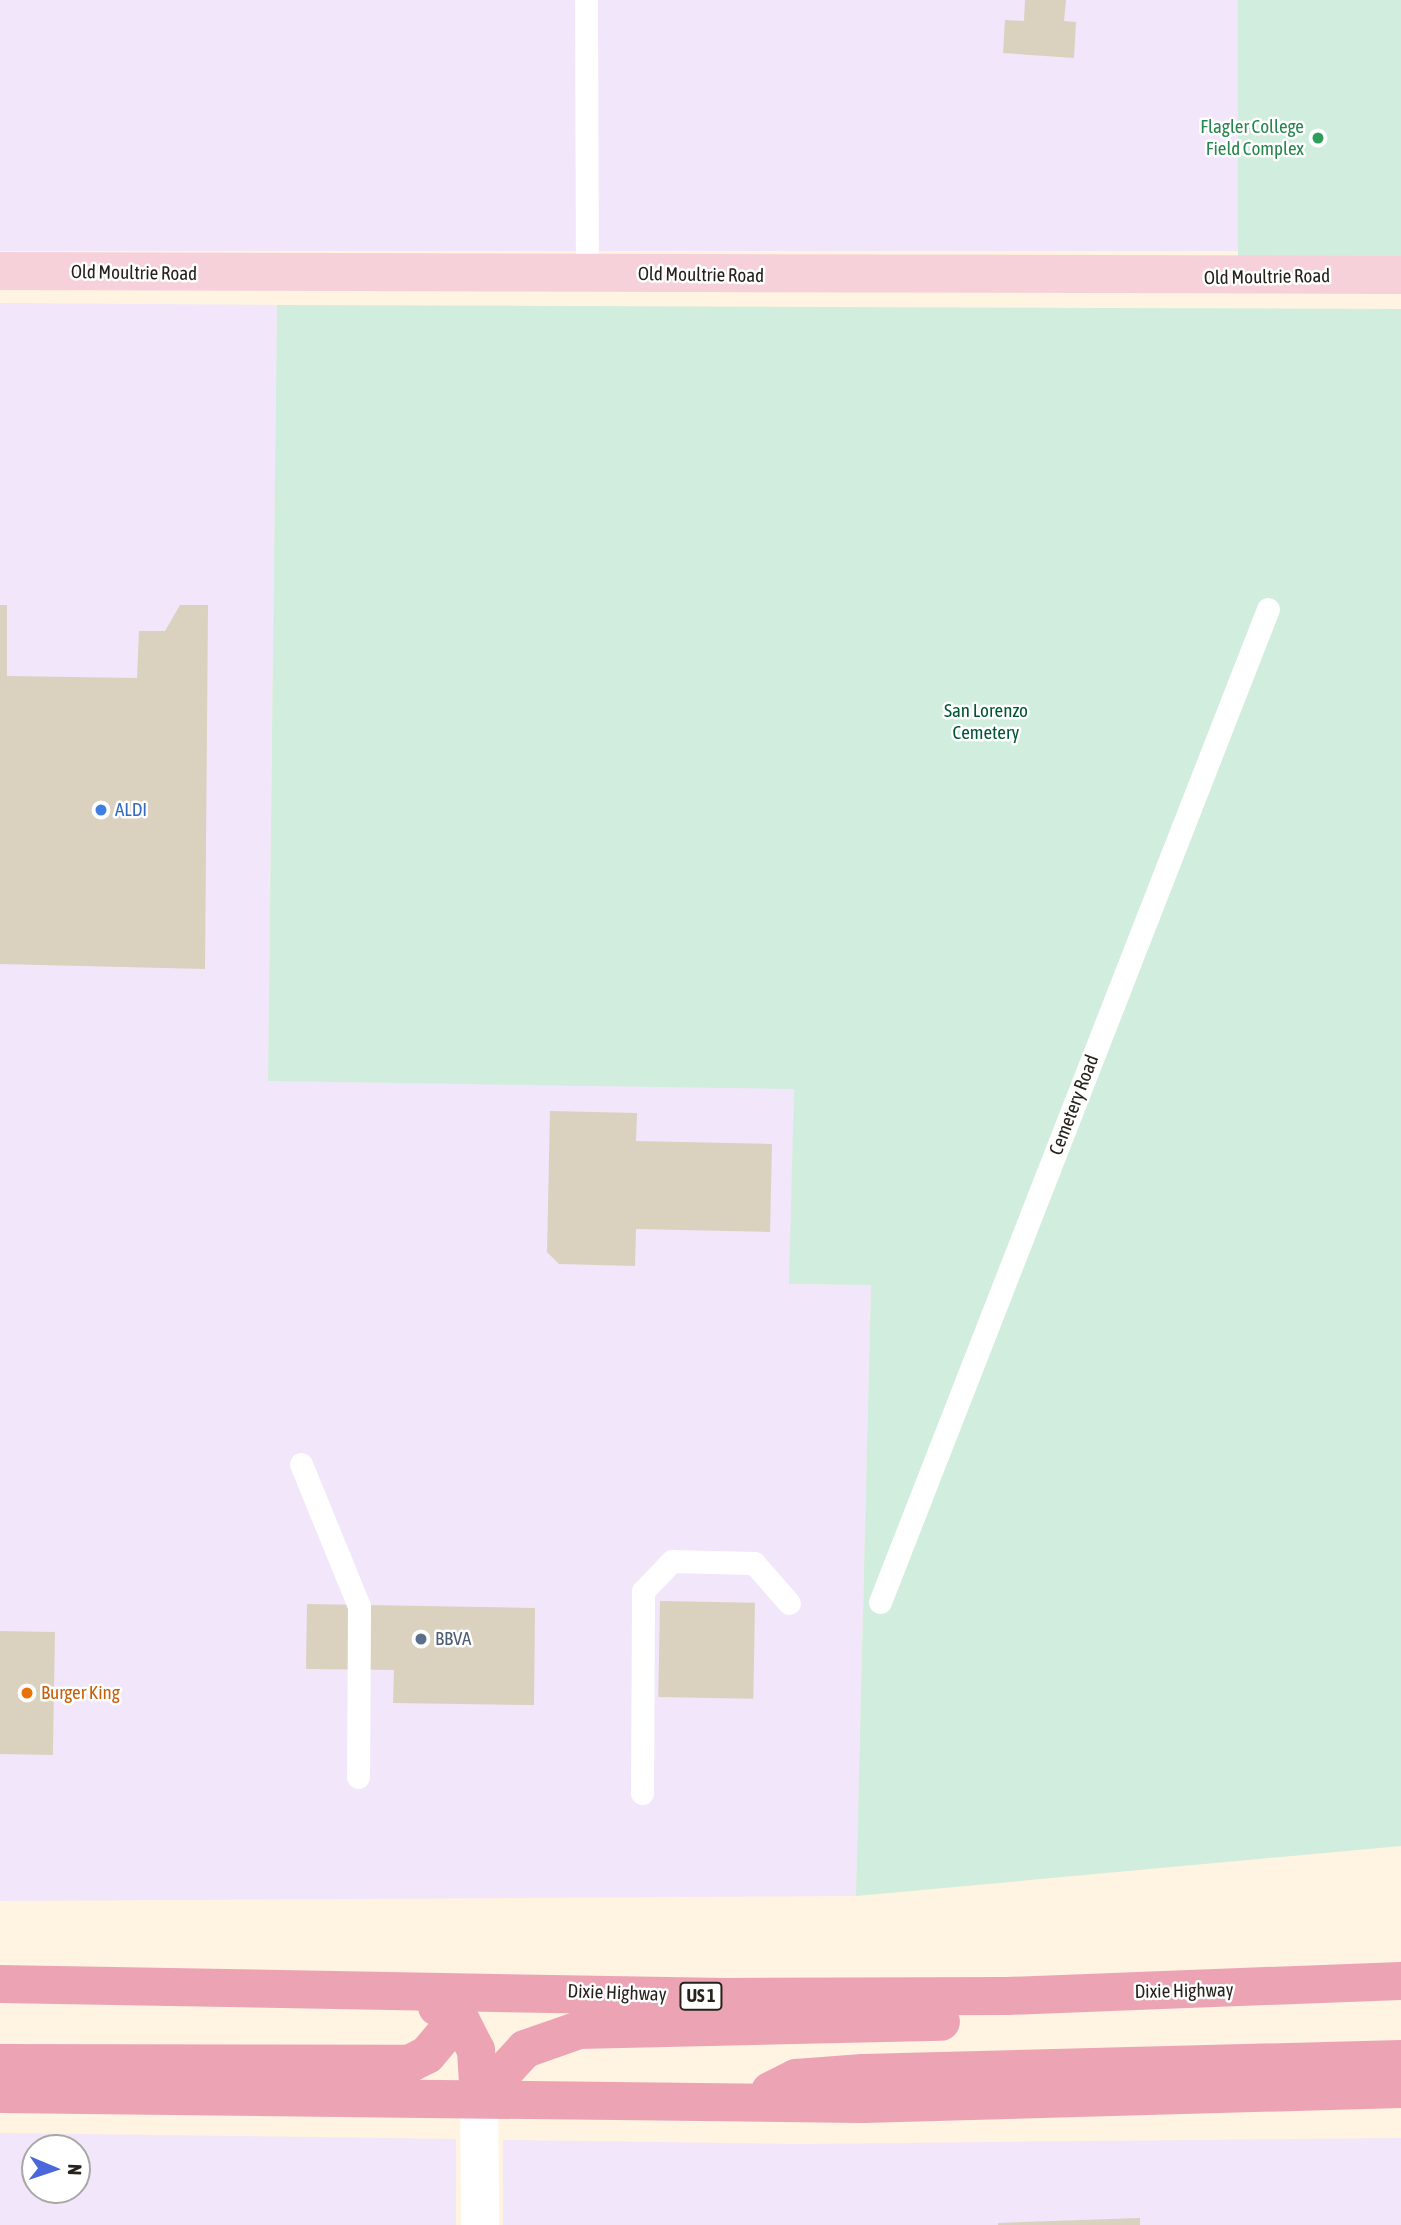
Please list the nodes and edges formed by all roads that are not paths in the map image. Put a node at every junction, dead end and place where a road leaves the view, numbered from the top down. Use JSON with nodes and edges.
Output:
{"nodes":[{"id":1,"x":586,"y":0,"type":"edge"},
{"id":2,"x":0,"y":271,"type":"edge"},
{"id":3,"x":587,"y":274,"type":"junction"},
{"id":4,"x":1401,"y":275,"type":"edge"},
{"id":5,"x":1268,"y":609,"type":"dead end"},
{"id":6,"x":300,"y":1464,"type":"dead end"},
{"id":7,"x":880,"y":1602,"type":"dead end"},
{"id":8,"x":789,"y":1603,"type":"dead end"},
{"id":9,"x":358,"y":1777,"type":"dead end"},
{"id":10,"x":642,"y":1793,"type":"dead end"},
{"id":11,"x":1401,"y":1982,"type":"edge"},
{"id":12,"x":0,"y":1984,"type":"edge"},
{"id":13,"x":368,"y":1989,"type":"junction"},
{"id":14,"x":1116,"y":1993,"type":"junction"},
{"id":15,"x":459,"y":2017,"type":"junction"},
{"id":16,"x":1401,"y":2059,"type":"edge"},
{"id":17,"x":0,"y":2063,"type":"edge"},
{"id":18,"x":1401,"y":2089,"type":"edge"},
{"id":19,"x":0,"y":2094,"type":"edge"},
{"id":20,"x":479,"y":2099,"type":"junction"},
{"id":21,"x":746,"y":2102,"type":"junction"},
{"id":22,"x":480,"y":2225,"type":"edge"}],
"edges":[{"from":1,"to":3,"type":"lane"},
{"from":2,"to":3,"type":"main road","name":"Old Moultrie Road"},
{"from":3,"to":4,"type":"main road","name":"Old Moultrie Road"},
{"from":5,"to":7,"type":"lane","name":"Cemetery Road"},
{"from":6,"to":9,"type":"lane"},
{"from":8,"to":10,"type":"lane"},
{"from":11,"to":14,"type":"main road","name":"Dixie Highway","number":"US 1"},
{"from":12,"to":13,"type":"main road","name":"Dixie Highway","number":"US 1"},
{"from":13,"to":14,"type":"main road","name":"Dixie Highway","number":"US 1"},
{"from":13,"to":15,"type":"main road"},
{"from":14,"to":20,"type":"main road"},
{"from":15,"to":17,"type":"main road"},
{"from":15,"to":20,"type":"main road"},
{"from":16,"to":21,"type":"main road"},
{"from":18,"to":21,"type":"main road"},
{"from":19,"to":20,"type":"main road"},
{"from":20,"to":21,"type":"main road"},
{"from":20,"to":22,"type":"street"}]}
